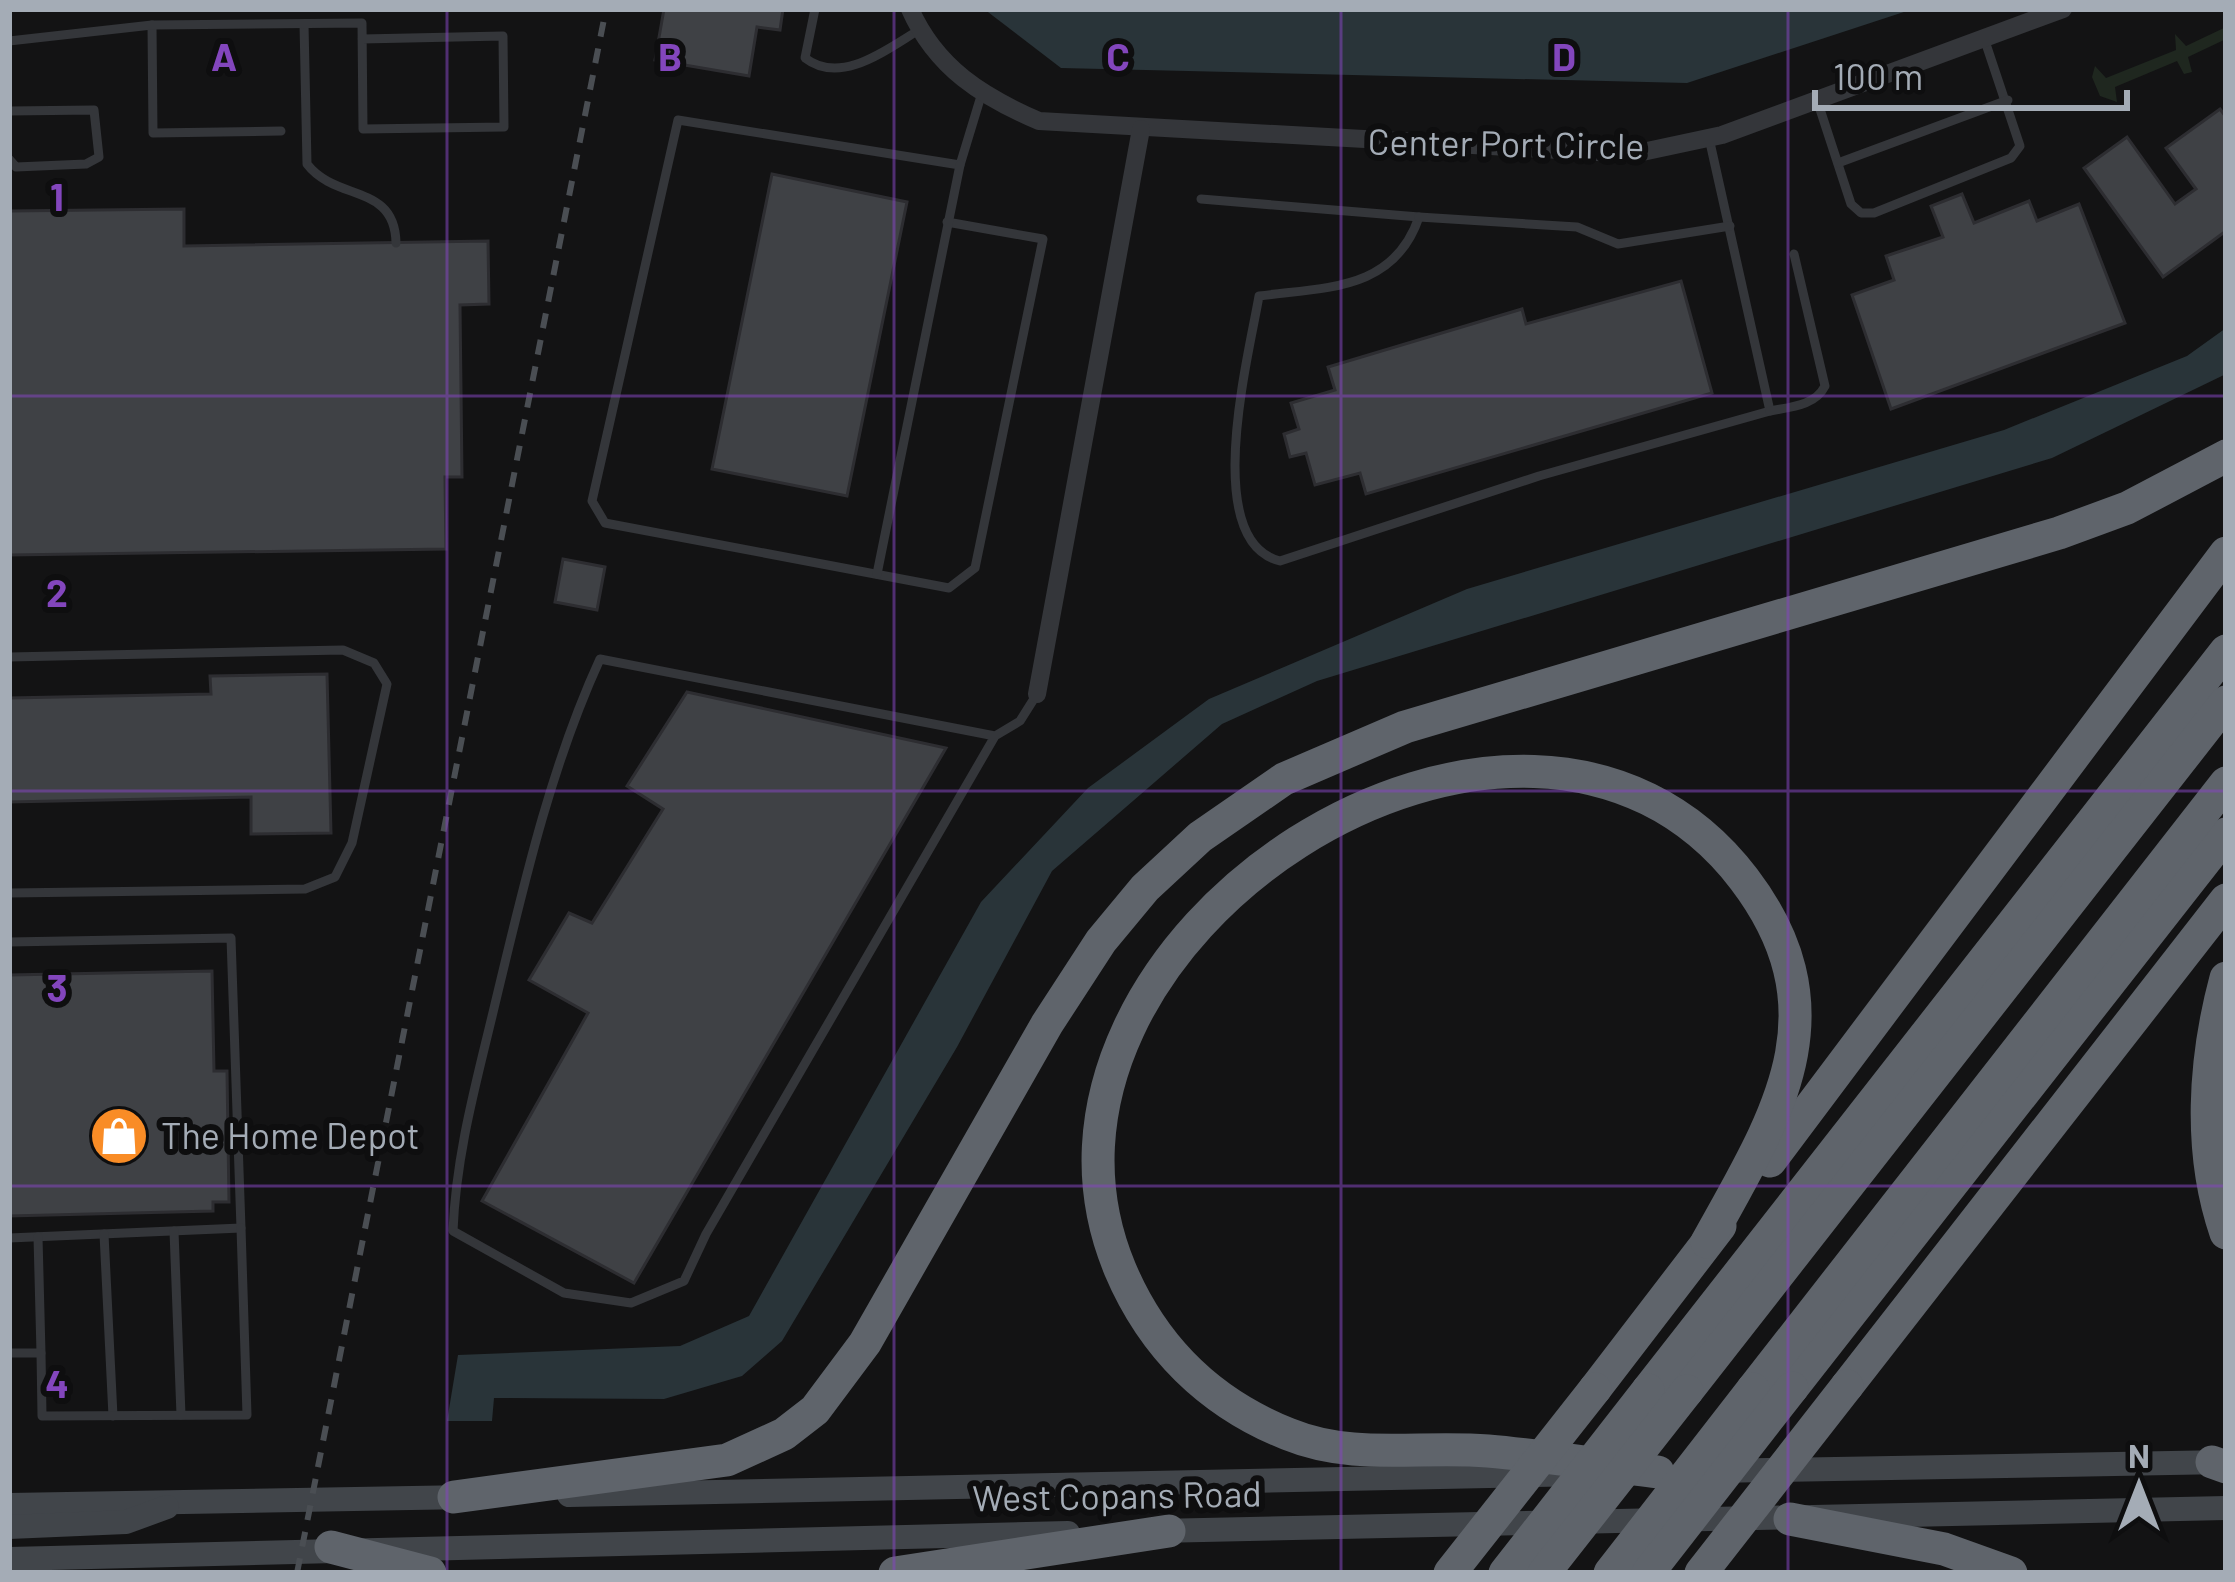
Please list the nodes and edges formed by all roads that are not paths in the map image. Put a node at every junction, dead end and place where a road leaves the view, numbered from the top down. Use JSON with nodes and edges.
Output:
{"nodes":[{"id":1,"x":815,"y":9,"type":"edge"},
{"id":2,"x":910,"y":9,"type":"edge"},
{"id":3,"x":2063,"y":9,"type":"edge"},
{"id":4,"x":304,"y":24,"type":"junction"},
{"id":5,"x":152,"y":25,"type":"junction"},
{"id":6,"x":919,"y":30,"type":"junction"},
{"id":7,"x":1984,"y":38,"type":"junction"},
{"id":8,"x":362,"y":39,"type":"junction"},
{"id":9,"x":9,"y":41,"type":"edge"},
{"id":10,"x":981,"y":96,"type":"junction"},
{"id":11,"x":1817,"y":100,"type":"junction"},
{"id":12,"x":2008,"y":100,"type":"junction"},
{"id":13,"x":9,"y":111,"type":"edge"},
{"id":14,"x":1141,"y":129,"type":"junction"},
{"id":15,"x":281,"y":131,"type":"dead end"},
{"id":16,"x":1709,"y":138,"type":"junction"},
{"id":17,"x":9,"y":159,"type":"edge"},
{"id":18,"x":1838,"y":163,"type":"junction"},
{"id":19,"x":960,"y":165,"type":"junction"},
{"id":20,"x":1201,"y":199,"type":"dead end"},
{"id":21,"x":1419,"y":217,"type":"junction"},
{"id":22,"x":947,"y":222,"type":"junction"},
{"id":23,"x":1730,"y":226,"type":"junction"},
{"id":24,"x":396,"y":243,"type":"dead end"},
{"id":25,"x":1794,"y":254,"type":"dead end"},
{"id":26,"x":1770,"y":411,"type":"junction"},
{"id":27,"x":2226,"y":456,"type":"edge"},
{"id":28,"x":2226,"y":553,"type":"edge"},
{"id":29,"x":877,"y":574,"type":"junction"},
{"id":30,"x":2226,"y":651,"type":"edge"},
{"id":31,"x":9,"y":657,"type":"edge"},
{"id":32,"x":1037,"y":694,"type":"joint"},
{"id":33,"x":2226,"y":703,"type":"edge"},
{"id":34,"x":995,"y":736,"type":"junction"},
{"id":35,"x":2226,"y":783,"type":"edge"},
{"id":36,"x":2226,"y":834,"type":"edge"},
{"id":37,"x":9,"y":893,"type":"edge"},
{"id":38,"x":2226,"y":900,"type":"edge"},
{"id":39,"x":9,"y":942,"type":"edge"},
{"id":40,"x":2226,"y":979,"type":"edge"},
{"id":41,"x":241,"y":1228,"type":"junction"},
{"id":42,"x":174,"y":1231,"type":"junction"},
{"id":43,"x":2226,"y":1233,"type":"edge"},
{"id":44,"x":104,"y":1234,"type":"junction"},
{"id":45,"x":38,"y":1237,"type":"junction"},
{"id":46,"x":9,"y":1238,"type":"edge"},
{"id":47,"x":1707,"y":1242,"type":"junction"},
{"id":48,"x":9,"y":1353,"type":"edge"},
{"id":49,"x":41,"y":1353,"type":"junction"},
{"id":50,"x":181,"y":1415,"type":"junction"},
{"id":51,"x":113,"y":1416,"type":"junction"},
{"id":52,"x":2221,"y":1464,"type":"edge"},
{"id":53,"x":1658,"y":1472,"type":"junction"},
{"id":54,"x":454,"y":1497,"type":"junction"},
{"id":55,"x":181,"y":1502,"type":"junction"},
{"id":56,"x":9,"y":1505,"type":"edge"},
{"id":57,"x":2226,"y":1508,"type":"edge"},
{"id":58,"x":1790,"y":1519,"type":"junction"},
{"id":59,"x":9,"y":1527,"type":"edge"},
{"id":60,"x":1169,"y":1531,"type":"junction"},
{"id":61,"x":331,"y":1547,"type":"junction"},
{"id":62,"x":9,"y":1559,"type":"edge"},
{"id":63,"x":430,"y":1573,"type":"edge"},
{"id":64,"x":896,"y":1573,"type":"edge"},
{"id":65,"x":1450,"y":1573,"type":"edge"},
{"id":66,"x":1504,"y":1573,"type":"edge"},
{"id":67,"x":1544,"y":1573,"type":"edge"},
{"id":68,"x":1610,"y":1573,"type":"edge"},
{"id":69,"x":1648,"y":1573,"type":"edge"},
{"id":70,"x":1701,"y":1573,"type":"edge"},
{"id":71,"x":2011,"y":1573,"type":"edge"}],
"edges":[{"from":1,"to":6,"type":"lane"},
{"from":2,"to":6,"type":"street","name":"Center Port Circle"},
{"from":3,"to":7,"type":"street","name":"Center Port Circle"},
{"from":4,"to":5,"type":"lane"},
{"from":4,"to":8,"type":"lane"},
{"from":4,"to":24,"type":"lane"},
{"from":5,"to":9,"type":"lane"},
{"from":5,"to":15,"type":"lane"},
{"from":6,"to":10,"type":"street","name":"Center Port Circle"},
{"from":7,"to":11,"type":"street","name":"Center Port Circle"},
{"from":7,"to":12,"type":"lane"},
{"from":8,"to":8,"type":"lane"},
{"from":10,"to":14,"type":"street","name":"Center Port Circle"},
{"from":10,"to":19,"type":"lane"},
{"from":11,"to":16,"type":"street","name":"Center Port Circle"},
{"from":11,"to":18,"type":"lane"},
{"from":12,"to":18,"type":"lane"},
{"from":12,"to":18,"type":"lane"},
{"from":13,"to":17,"type":"lane"},
{"from":14,"to":16,"type":"street","name":"Center Port Circle"},
{"from":14,"to":32,"type":"street"},
{"from":16,"to":23,"type":"lane"},
{"from":19,"to":22,"type":"lane"},
{"from":19,"to":29,"type":"lane"},
{"from":20,"to":21,"type":"lane"},
{"from":21,"to":23,"type":"lane"},
{"from":21,"to":26,"type":"lane"},
{"from":22,"to":29,"type":"lane"},
{"from":22,"to":29,"type":"lane"},
{"from":23,"to":26,"type":"lane"},
{"from":25,"to":26,"type":"lane"},
{"from":27,"to":54,"type":"highway"},
{"from":28,"to":47,"type":"highway"},
{"from":30,"to":66,"type":"highway","bridge":true},
{"from":31,"to":37,"type":"lane"},
{"from":32,"to":34,"type":"lane"},
{"from":33,"to":67,"type":"highway","bridge":true},
{"from":34,"to":34,"type":"lane"},
{"from":35,"to":68,"type":"highway","bridge":true},
{"from":36,"to":69,"type":"highway","bridge":true},
{"from":38,"to":70,"type":"highway","bridge":true},
{"from":39,"to":41,"type":"lane"},
{"from":40,"to":43,"type":"highway"},
{"from":41,"to":42,"type":"lane"},
{"from":41,"to":50,"type":"lane"},
{"from":42,"to":44,"type":"lane"},
{"from":42,"to":50,"type":"lane"},
{"from":44,"to":45,"type":"lane"},
{"from":44,"to":51,"type":"lane"},
{"from":45,"to":46,"type":"lane"},
{"from":45,"to":49,"type":"lane"},
{"from":47,"to":53,"type":"highway"},
{"from":47,"to":65,"type":"highway","bridge":true},
{"from":48,"to":49,"type":"lane"},
{"from":49,"to":51,"type":"lane"},
{"from":50,"to":51,"type":"lane"},
{"from":52,"to":53,"type":"main road","name":"West Copans Road"},
{"from":53,"to":54,"type":"main road","name":"West Copans Road"},
{"from":54,"to":55,"type":"main road","name":"West Copans Road"},
{"from":55,"to":56,"type":"main road","name":"West Copans Road"},
{"from":55,"to":59,"type":"main road"},
{"from":57,"to":58,"type":"main road","name":"West Copans Road"},
{"from":58,"to":60,"type":"main road","name":"West Copans Road"},
{"from":58,"to":71,"type":"highway"},
{"from":60,"to":61,"type":"main road","name":"West Copans Road"},
{"from":60,"to":64,"type":"highway"},
{"from":61,"to":62,"type":"main road","name":"West Copans Road"},
{"from":61,"to":63,"type":"highway"}]}
